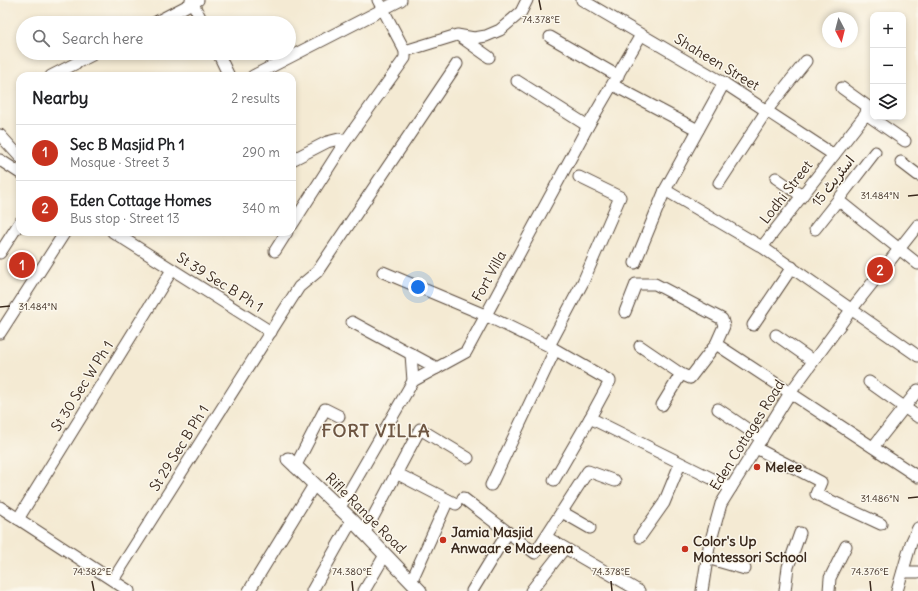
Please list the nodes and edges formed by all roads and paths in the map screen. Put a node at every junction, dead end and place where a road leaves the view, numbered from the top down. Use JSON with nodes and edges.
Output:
{"nodes":[{"id":1,"x":401,"y":0,"type":"edge"},
{"id":2,"x":527,"y":0,"type":"edge"},
{"id":3,"x":582,"y":0,"type":"edge"},
{"id":4,"x":194,"y":1,"type":"edge"},
{"id":5,"x":380,"y":5,"type":"edge"},
{"id":6,"x":167,"y":16,"type":"edge"},
{"id":7,"x":200,"y":16,"type":"edge"},
{"id":8,"x":457,"y":35,"type":"junction"},
{"id":9,"x":641,"y":35,"type":"junction"},
{"id":10,"x":550,"y":37,"type":"dead end"},
{"id":11,"x":404,"y":51,"type":"junction"},
{"id":12,"x":296,"y":52,"type":"edge"},
{"id":13,"x":489,"y":57,"type":"dead end"},
{"id":14,"x":83,"y":60,"type":"edge"},
{"id":15,"x":221,"y":60,"type":"edge"},
{"id":16,"x":282,"y":60,"type":"edge"},
{"id":17,"x":806,"y":61,"type":"dead end"},
{"id":18,"x":457,"y":64,"type":"dead end"},
{"id":19,"x":60,"y":72,"type":"edge"},
{"id":20,"x":227,"y":72,"type":"edge"},
{"id":21,"x":260,"y":72,"type":"edge"},
{"id":22,"x":615,"y":80,"type":"junction"},
{"id":23,"x":517,"y":81,"type":"dead end"},
{"id":24,"x":724,"y":83,"type":"junction"},
{"id":25,"x":842,"y":88,"type":"dead end"},
{"id":26,"x":767,"y":110,"type":"junction"},
{"id":27,"x":866,"y":114,"type":"junction"},
{"id":28,"x":588,"y":126,"type":"junction"},
{"id":29,"x":698,"y":130,"type":"junction"},
{"id":30,"x":0,"y":135,"type":"edge"},
{"id":31,"x":905,"y":141,"type":"dead end"},
{"id":32,"x":345,"y":142,"type":"junction"},
{"id":33,"x":875,"y":152,"type":"dead end"},
{"id":34,"x":16,"y":153,"type":"edge"},
{"id":35,"x":834,"y":155,"type":"junction"},
{"id":36,"x":296,"y":158,"type":"edge"},
{"id":37,"x":0,"y":160,"type":"edge"},
{"id":38,"x":901,"y":162,"type":"dead end"},
{"id":39,"x":16,"y":170,"type":"edge"},
{"id":40,"x":918,"y":176,"type":"edge"},
{"id":41,"x":579,"y":177,"type":"dead end"},
{"id":42,"x":776,"y":178,"type":"dead end"},
{"id":43,"x":719,"y":183,"type":"dead end"},
{"id":44,"x":665,"y":190,"type":"junction"},
{"id":45,"x":802,"y":196,"type":"junction"},
{"id":46,"x":838,"y":200,"type":"junction"},
{"id":47,"x":296,"y":218,"type":"edge"},
{"id":48,"x":918,"y":225,"type":"edge"},
{"id":49,"x":16,"y":228,"type":"edge"},
{"id":50,"x":814,"y":229,"type":"dead end"},
{"id":51,"x":62,"y":236,"type":"edge"},
{"id":52,"x":119,"y":236,"type":"edge"},
{"id":53,"x":284,"y":236,"type":"edge"},
{"id":54,"x":762,"y":247,"type":"junction"},
{"id":55,"x":899,"y":249,"type":"junction"},
{"id":56,"x":275,"y":251,"type":"dead end"},
{"id":57,"x":0,"y":253,"type":"edge"},
{"id":58,"x":635,"y":263,"type":"dead end"},
{"id":59,"x":918,"y":264,"type":"edge"},
{"id":60,"x":792,"y":267,"type":"junction"},
{"id":61,"x":172,"y":270,"type":"junction"},
{"id":62,"x":383,"y":272,"type":"dead end"},
{"id":63,"x":851,"y":310,"type":"junction"},
{"id":64,"x":625,"y":312,"type":"dead end"},
{"id":65,"x":485,"y":315,"type":"junction"},
{"id":66,"x":352,"y":322,"type":"dead end"},
{"id":67,"x":752,"y":325,"type":"dead end"},
{"id":68,"x":271,"y":332,"type":"junction"},
{"id":69,"x":0,"y":333,"type":"edge"},
{"id":70,"x":776,"y":335,"type":"dead end"},
{"id":71,"x":716,"y":344,"type":"junction"},
{"id":72,"x":640,"y":346,"type":"dead end"},
{"id":73,"x":552,"y":348,"type":"junction"},
{"id":74,"x":411,"y":354,"type":"junction"},
{"id":75,"x":918,"y":356,"type":"edge"},
{"id":76,"x":813,"y":361,"type":"junction"},
{"id":77,"x":437,"y":368,"type":"junction"},
{"id":78,"x":681,"y":374,"type":"junction"},
{"id":79,"x":413,"y":381,"type":"junction"},
{"id":80,"x":869,"y":382,"type":"dead end"},
{"id":81,"x":918,"y":390,"type":"edge"},
{"id":82,"x":790,"y":393,"type":"junction"},
{"id":83,"x":662,"y":405,"type":"dead end"},
{"id":84,"x":904,"y":408,"type":"junction"},
{"id":85,"x":718,"y":409,"type":"dead end"},
{"id":86,"x":339,"y":416,"type":"dead end"},
{"id":87,"x":590,"y":418,"type":"junction"},
{"id":88,"x":918,"y":418,"type":"edge"},
{"id":89,"x":759,"y":444,"type":"junction"},
{"id":90,"x":873,"y":446,"type":"junction"},
{"id":91,"x":468,"y":458,"type":"dead end"},
{"id":92,"x":291,"y":463,"type":"joint"},
{"id":93,"x":680,"y":464,"type":"junction"},
{"id":94,"x":396,"y":474,"type":"junction"},
{"id":95,"x":918,"y":477,"type":"edge"},
{"id":96,"x":554,"y":480,"type":"dead end"},
{"id":97,"x":615,"y":481,"type":"dead end"},
{"id":98,"x":314,"y":485,"type":"junction"},
{"id":99,"x":491,"y":485,"type":"dead end"},
{"id":100,"x":731,"y":488,"type":"junction"},
{"id":101,"x":456,"y":500,"type":"junction"},
{"id":102,"x":0,"y":507,"type":"edge"},
{"id":103,"x":339,"y":509,"type":"junction"},
{"id":104,"x":562,"y":512,"type":"junction"},
{"id":105,"x":18,"y":519,"type":"junction"},
{"id":106,"x":352,"y":520,"type":"junction"},
{"id":107,"x":881,"y":524,"type":"dead end"},
{"id":108,"x":590,"y":528,"type":"dead end"},
{"id":109,"x":918,"y":528,"type":"edge"},
{"id":110,"x":508,"y":532,"type":"junction"},
{"id":111,"x":800,"y":533,"type":"dead end"},
{"id":112,"x":364,"y":534,"type":"junction"},
{"id":113,"x":546,"y":537,"type":"junction"},
{"id":114,"x":640,"y":537,"type":"dead end"},
{"id":115,"x":915,"y":544,"type":"edge"},
{"id":116,"x":846,"y":546,"type":"dead end"},
{"id":117,"x":564,"y":549,"type":"junction"},
{"id":118,"x":385,"y":555,"type":"junction"},
{"id":119,"x":706,"y":558,"type":"junction"},
{"id":120,"x":745,"y":570,"type":"dead end"},
{"id":121,"x":903,"y":572,"type":"junction"},
{"id":122,"x":918,"y":572,"type":"edge"},
{"id":123,"x":113,"y":580,"type":"junction"},
{"id":124,"x":416,"y":586,"type":"edge"},
{"id":125,"x":129,"y":591,"type":"edge"},
{"id":126,"x":249,"y":591,"type":"edge"},
{"id":127,"x":312,"y":591,"type":"edge"},
{"id":128,"x":364,"y":591,"type":"edge"},
{"id":129,"x":472,"y":591,"type":"edge"},
{"id":130,"x":531,"y":591,"type":"edge"},
{"id":131,"x":639,"y":591,"type":"edge"},
{"id":132,"x":702,"y":591,"type":"edge"},
{"id":133,"x":785,"y":591,"type":"edge"},
{"id":134,"x":829,"y":591,"type":"edge"},
{"id":135,"x":897,"y":591,"type":"edge"}],
"edges":[{"from":1,"to":5,"type":"street"},
{"from":2,"to":8,"type":"street"},
{"from":3,"to":9,"type":"street","name":"Shaheen Street"},
{"from":4,"to":6,"type":"street"},
{"from":4,"to":7,"type":"street"},
{"from":5,"to":11,"type":"street"},
{"from":5,"to":12,"type":"street"},
{"from":8,"to":11,"type":"street"},
{"from":8,"to":13,"type":"street"},
{"from":9,"to":22,"type":"street","name":"Fort Villa"},
{"from":9,"to":24,"type":"street","name":"Shaheen Street"},
{"from":10,"to":22,"type":"street"},
{"from":11,"to":32,"type":"street"},
{"from":14,"to":19,"type":"street"},
{"from":15,"to":20,"type":"street"},
{"from":16,"to":21,"type":"street"},
{"from":17,"to":26,"type":"street"},
{"from":18,"to":68,"type":"street","name":"St 29 Sec B Ph 1"},
{"from":22,"to":28,"type":"street","name":"Fort Villa"},
{"from":22,"to":29,"type":"street"},
{"from":23,"to":28,"type":"street"},
{"from":24,"to":26,"type":"street","name":"Shaheen Street"},
{"from":24,"to":29,"type":"street"},
{"from":25,"to":27,"type":"street"},
{"from":26,"to":35,"type":"street","name":"Shaheen Street"},
{"from":26,"to":43,"type":"street"},
{"from":27,"to":31,"type":"street"},
{"from":27,"to":35,"type":"street","name":"Lodhi Street"},
{"from":28,"to":65,"type":"street","name":"Fort Villa"},
{"from":29,"to":44,"type":"street"},
{"from":30,"to":34,"type":"street"},
{"from":32,"to":36,"type":"street"},
{"from":32,"to":47,"type":"street"},
{"from":33,"to":46,"type":"street","name":"اسٹریٹ 15"},
{"from":35,"to":45,"type":"street","name":"Lodhi Street"},
{"from":37,"to":39,"type":"street"},
{"from":38,"to":40,"type":"street"},
{"from":41,"to":73,"type":"street"},
{"from":42,"to":45,"type":"street"},
{"from":44,"to":54,"type":"street"},
{"from":44,"to":58,"type":"street"},
{"from":45,"to":54,"type":"street","name":"Lodhi Street"},
{"from":46,"to":50,"type":"street","name":"اسٹریٹ 15"},
{"from":46,"to":55,"type":"street"},
{"from":48,"to":55,"type":"street","name":"Eden Cottages Road"},
{"from":49,"to":57,"type":"street"},
{"from":51,"to":69,"type":"street"},
{"from":52,"to":61,"type":"street","name":"St 39 Sec B Ph 1"},
{"from":53,"to":56,"type":"street"},
{"from":54,"to":60,"type":"street"},
{"from":55,"to":59,"type":"street"},
{"from":55,"to":63,"type":"street","name":"Eden Cottages Road"},
{"from":60,"to":63,"type":"street"},
{"from":60,"to":67,"type":"street"},
{"from":61,"to":68,"type":"street","name":"St 39 Sec B Ph 1"},
{"from":61,"to":105,"type":"street","name":"St 30 Sec W Ph 1"},
{"from":62,"to":65,"type":"street"},
{"from":63,"to":75,"type":"street"},
{"from":63,"to":76,"type":"street","name":"Eden Cottages Road"},
{"from":64,"to":71,"type":"street"},
{"from":65,"to":73,"type":"street"},
{"from":65,"to":77,"type":"street","name":"Fort Villa"},
{"from":66,"to":74,"type":"street"},
{"from":68,"to":123,"type":"street","name":"St 29 Sec B Ph 1"},
{"from":70,"to":76,"type":"street"},
{"from":71,"to":78,"type":"street"},
{"from":71,"to":82,"type":"street"},
{"from":72,"to":78,"type":"street"},
{"from":73,"to":87,"type":"street"},
{"from":73,"to":99,"type":"street"},
{"from":74,"to":77,"type":"street"},
{"from":74,"to":79,"type":"street"},
{"from":76,"to":82,"type":"street","name":"Eden Cottages Road"},
{"from":77,"to":79,"type":"street","name":"Fort Villa"},
{"from":78,"to":83,"type":"street"},
{"from":79,"to":103,"type":"street"},
{"from":80,"to":84,"type":"street"},
{"from":81,"to":84,"type":"street"},
{"from":82,"to":89,"type":"street","name":"Eden Cottages Road"},
{"from":82,"to":90,"type":"street"},
{"from":84,"to":88,"type":"street"},
{"from":84,"to":90,"type":"street"},
{"from":85,"to":89,"type":"street"},
{"from":86,"to":92,"type":"street"},
{"from":87,"to":93,"type":"street"},
{"from":87,"to":96,"type":"street"},
{"from":89,"to":100,"type":"street","name":"Eden Cottages Road"},
{"from":89,"to":107,"type":"street"},
{"from":90,"to":95,"type":"street"},
{"from":91,"to":94,"type":"street"},
{"from":92,"to":98,"type":"street","name":"Rifle Range Road"},
{"from":93,"to":100,"type":"street"},
{"from":93,"to":114,"type":"street"},
{"from":94,"to":101,"type":"street"},
{"from":94,"to":112,"type":"street"},
{"from":97,"to":104,"type":"street"},
{"from":98,"to":103,"type":"street","name":"Rifle Range Road"},
{"from":98,"to":126,"type":"street"},
{"from":100,"to":119,"type":"street","name":"Eden Cottages Road"},
{"from":101,"to":110,"type":"street"},
{"from":101,"to":124,"type":"street"},
{"from":102,"to":105,"type":"street"},
{"from":103,"to":106,"type":"street","name":"Rifle Range Road"},
{"from":104,"to":108,"type":"street"},
{"from":104,"to":113,"type":"street"},
{"from":105,"to":123,"type":"street"},
{"from":106,"to":112,"type":"street","name":"Rifle Range Road"},
{"from":106,"to":127,"type":"street"},
{"from":109,"to":115,"type":"street"},
{"from":110,"to":113,"type":"street"},
{"from":110,"to":129,"type":"street"},
{"from":111,"to":133,"type":"street"},
{"from":112,"to":118,"type":"street","name":"Rifle Range Road"},
{"from":113,"to":117,"type":"street"},
{"from":115,"to":121,"type":"street"},
{"from":116,"to":134,"type":"street"},
{"from":117,"to":130,"type":"street"},
{"from":117,"to":131,"type":"street"},
{"from":118,"to":124,"type":"street","name":"Rifle Range Road"},
{"from":118,"to":128,"type":"street"},
{"from":119,"to":120,"type":"street"},
{"from":119,"to":132,"type":"street","name":"Eden Cottages Road"},
{"from":121,"to":122,"type":"street"},
{"from":121,"to":135,"type":"street"},
{"from":123,"to":125,"type":"street"}]}
